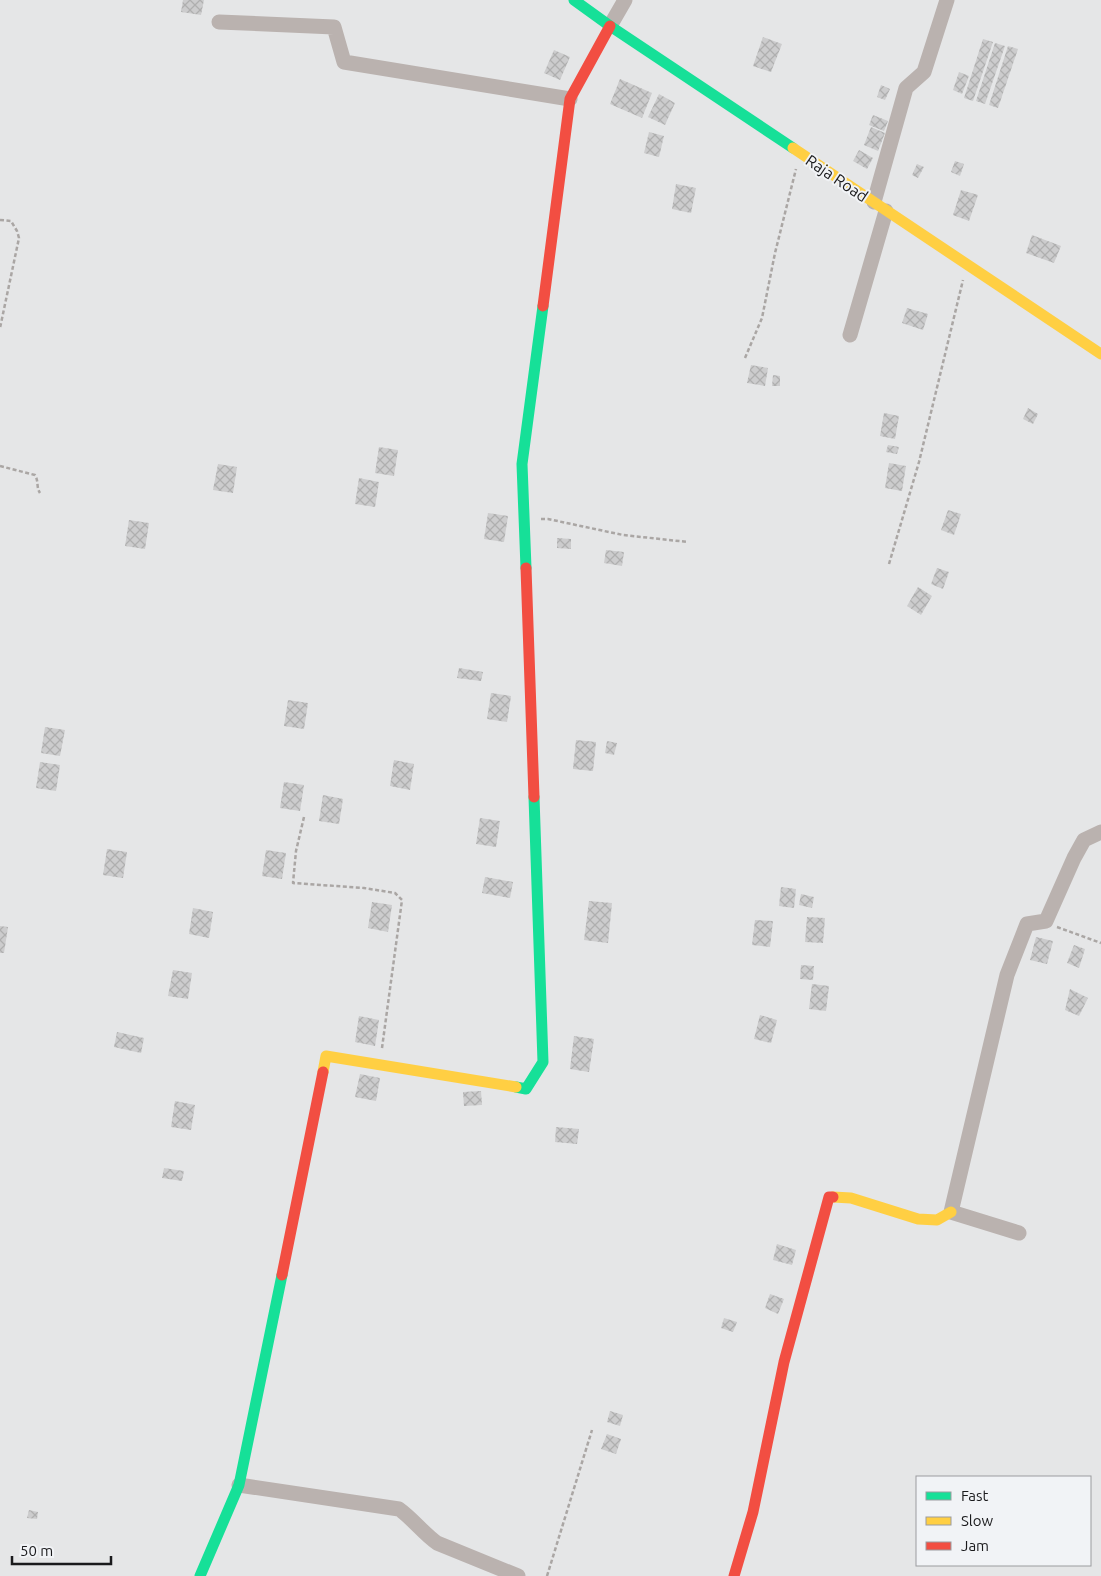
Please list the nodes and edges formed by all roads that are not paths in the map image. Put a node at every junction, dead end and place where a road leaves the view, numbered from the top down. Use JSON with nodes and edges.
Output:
{"nodes":[{"id":1,"x":574,"y":0,"type":"edge"},
{"id":2,"x":624,"y":0,"type":"edge"},
{"id":3,"x":947,"y":0,"type":"edge"},
{"id":4,"x":219,"y":22,"type":"dead end"},
{"id":5,"x":610,"y":26,"type":"junction"},
{"id":6,"x":570,"y":99,"type":"junction"},
{"id":7,"x":880,"y":207,"type":"junction"},
{"id":8,"x":850,"y":335,"type":"dead end"},
{"id":9,"x":1101,"y":354,"type":"edge"},
{"id":10,"x":1101,"y":832,"type":"edge"},
{"id":11,"x":951,"y":1212,"type":"junction"},
{"id":12,"x":1019,"y":1233,"type":"dead end"},
{"id":13,"x":239,"y":1485,"type":"junction"},
{"id":14,"x":200,"y":1576,"type":"edge"},
{"id":15,"x":518,"y":1576,"type":"edge"},
{"id":16,"x":734,"y":1576,"type":"edge"}],
"edges":[{"from":1,"to":5,"type":"street","name":"Raja Road"},
{"from":2,"to":5,"type":"street"},
{"from":3,"to":7,"type":"street"},
{"from":4,"to":6,"type":"street"},
{"from":5,"to":6,"type":"street"},
{"from":5,"to":7,"type":"street","name":"Raja Road"},
{"from":6,"to":13,"type":"street"},
{"from":7,"to":8,"type":"street"},
{"from":7,"to":9,"type":"street","name":"Raja Road"},
{"from":10,"to":11,"type":"street"},
{"from":11,"to":12,"type":"street"},
{"from":11,"to":16,"type":"street"},
{"from":13,"to":14,"type":"street"},
{"from":13,"to":15,"type":"street"}]}
